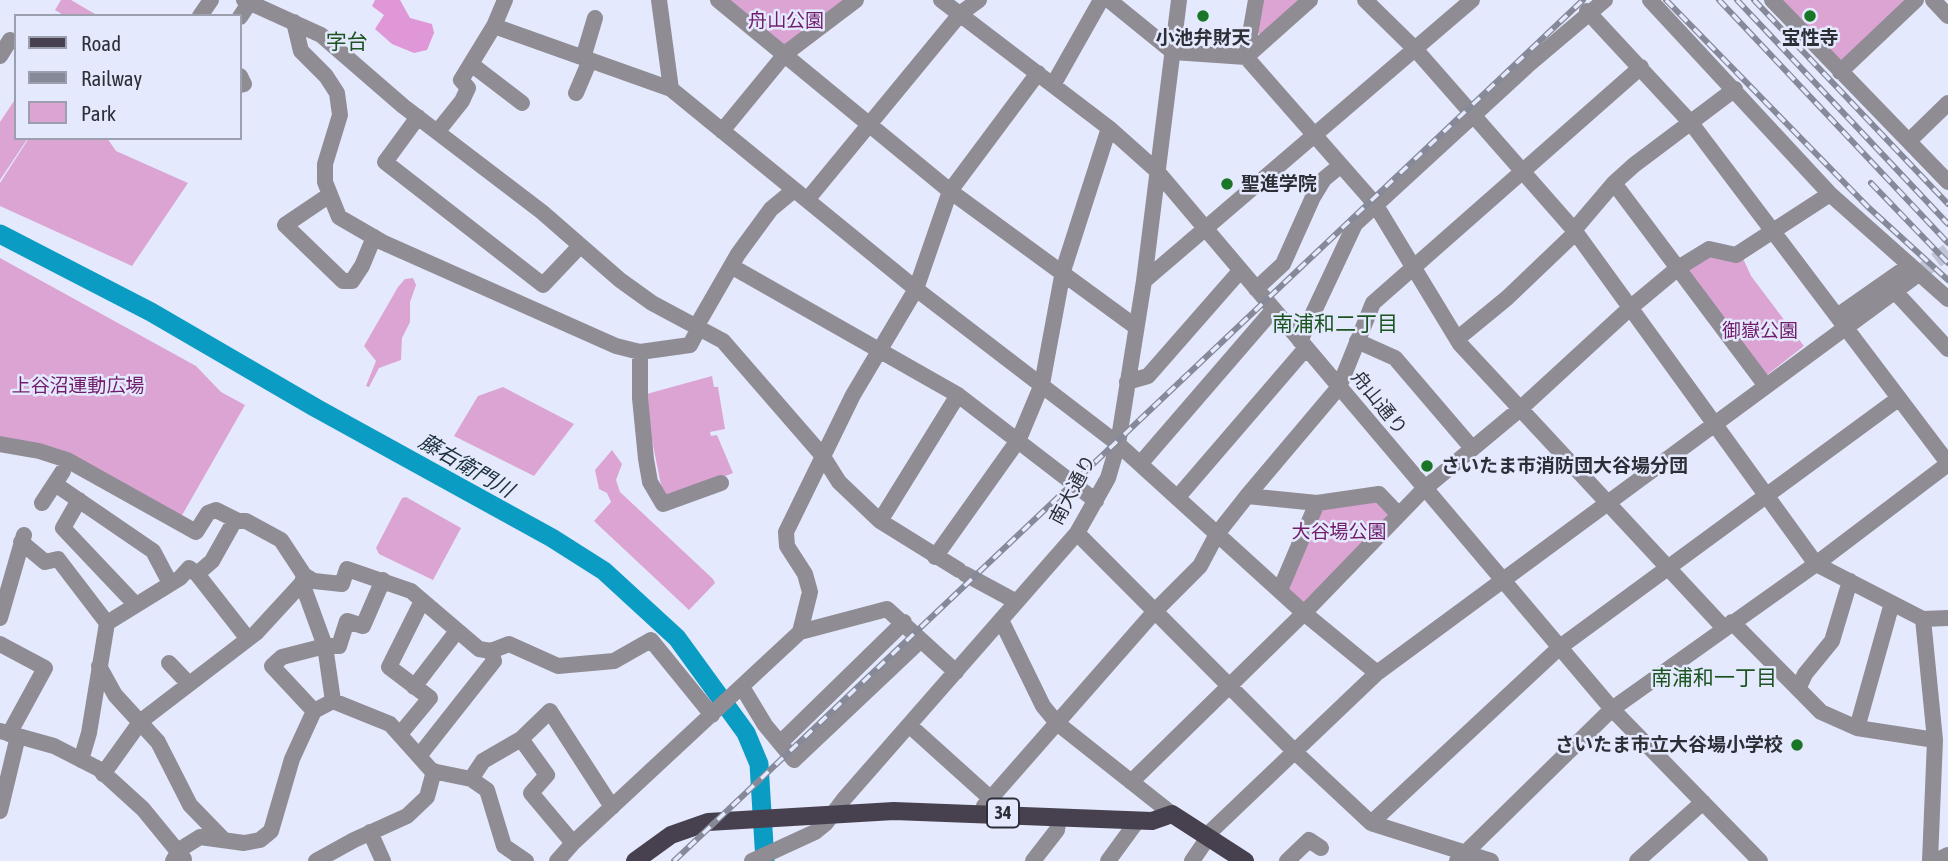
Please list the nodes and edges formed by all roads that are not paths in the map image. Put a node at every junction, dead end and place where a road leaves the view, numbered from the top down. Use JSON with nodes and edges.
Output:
{"nodes":[{"id":1,"x":505,"y":0,"type":"edge"},
{"id":2,"x":659,"y":0,"type":"edge"},
{"id":3,"x":718,"y":0,"type":"edge"},
{"id":4,"x":856,"y":0,"type":"edge"},
{"id":5,"x":941,"y":0,"type":"edge"},
{"id":6,"x":979,"y":0,"type":"edge"},
{"id":7,"x":1101,"y":0,"type":"edge"},
{"id":8,"x":1109,"y":0,"type":"edge"},
{"id":9,"x":1180,"y":0,"type":"edge"},
{"id":10,"x":1256,"y":0,"type":"edge"},
{"id":11,"x":1310,"y":0,"type":"edge"},
{"id":12,"x":1365,"y":0,"type":"edge"},
{"id":13,"x":1472,"y":0,"type":"edge"},
{"id":14,"x":1605,"y":0,"type":"edge"},
{"id":15,"x":1650,"y":0,"type":"edge"},
{"id":16,"x":1772,"y":0,"type":"edge"},
{"id":17,"x":1916,"y":0,"type":"edge"},
{"id":18,"x":1933,"y":0,"type":"edge"},
{"id":19,"x":247,"y":1,"type":"edge"},
{"id":20,"x":1583,"y":7,"type":"edge"},
{"id":21,"x":961,"y":13,"type":"junction"},
{"id":22,"x":1948,"y":16,"type":"edge"},
{"id":23,"x":595,"y":18,"type":"dead end"},
{"id":24,"x":295,"y":22,"type":"junction"},
{"id":25,"x":494,"y":26,"type":"junction"},
{"id":26,"x":9,"y":39,"type":"edge"},
{"id":27,"x":1416,"y":50,"type":"junction"},
{"id":28,"x":1172,"y":52,"type":"junction"},
{"id":29,"x":786,"y":53,"type":"junction"},
{"id":30,"x":0,"y":56,"type":"edge"},
{"id":31,"x":1246,"y":57,"type":"junction"},
{"id":32,"x":586,"y":59,"type":"junction"},
{"id":33,"x":471,"y":64,"type":"junction"},
{"id":34,"x":1641,"y":67,"type":"junction"},
{"id":35,"x":1840,"y":72,"type":"junction"},
{"id":36,"x":1038,"y":73,"type":"junction"},
{"id":37,"x":1053,"y":85,"type":"junction"},
{"id":38,"x":671,"y":89,"type":"junction"},
{"id":39,"x":1735,"y":89,"type":"junction"},
{"id":40,"x":576,"y":93,"type":"dead end"},
{"id":41,"x":522,"y":103,"type":"dead end"},
{"id":42,"x":1948,"y":103,"type":"edge"},
{"id":43,"x":1473,"y":116,"type":"junction"},
{"id":44,"x":418,"y":117,"type":"junction"},
{"id":45,"x":870,"y":123,"type":"junction"},
{"id":46,"x":1691,"y":123,"type":"junction"},
{"id":47,"x":1109,"y":128,"type":"junction"},
{"id":48,"x":438,"y":131,"type":"junction"},
{"id":49,"x":722,"y":131,"type":"junction"},
{"id":50,"x":1314,"y":135,"type":"junction"},
{"id":51,"x":1909,"y":141,"type":"junction"},
{"id":52,"x":1340,"y":165,"type":"junction"},
{"id":53,"x":1156,"y":170,"type":"junction"},
{"id":54,"x":1523,"y":173,"type":"junction"},
{"id":55,"x":1948,"y":181,"type":"edge"},
{"id":56,"x":1614,"y":184,"type":"junction"},
{"id":57,"x":950,"y":191,"type":"junction"},
{"id":58,"x":1830,"y":194,"type":"junction"},
{"id":59,"x":800,"y":195,"type":"junction"},
{"id":60,"x":328,"y":197,"type":"junction"},
{"id":61,"x":1375,"y":204,"type":"junction"},
{"id":62,"x":1205,"y":228,"type":"junction"},
{"id":63,"x":1574,"y":230,"type":"junction"},
{"id":64,"x":1774,"y":232,"type":"junction"},
{"id":65,"x":374,"y":237,"type":"junction"},
{"id":66,"x":579,"y":247,"type":"junction"},
{"id":67,"x":731,"y":266,"type":"junction"},
{"id":68,"x":1412,"y":267,"type":"junction"},
{"id":69,"x":1678,"y":268,"type":"junction"},
{"id":70,"x":1063,"y":271,"type":"junction"},
{"id":71,"x":1241,"y":271,"type":"junction"},
{"id":72,"x":1919,"y":273,"type":"junction"},
{"id":73,"x":1144,"y":281,"type":"junction"},
{"id":74,"x":916,"y":289,"type":"junction"},
{"id":75,"x":1256,"y":289,"type":"junction"},
{"id":76,"x":1900,"y":297,"type":"junction"},
{"id":77,"x":1948,"y":299,"type":"edge"},
{"id":78,"x":1630,"y":308,"type":"junction"},
{"id":79,"x":1273,"y":310,"type":"junction"},
{"id":80,"x":1844,"y":326,"type":"junction"},
{"id":81,"x":1136,"y":327,"type":"junction"},
{"id":82,"x":697,"y":328,"type":"junction"},
{"id":83,"x":1457,"y":339,"type":"junction"},
{"id":84,"x":1357,"y":341,"type":"junction"},
{"id":85,"x":1303,"y":344,"type":"junction"},
{"id":86,"x":879,"y":349,"type":"junction"},
{"id":87,"x":1948,"y":349,"type":"edge"},
{"id":88,"x":640,"y":352,"type":"junction"},
{"id":89,"x":1127,"y":382,"type":"junction"},
{"id":90,"x":1042,"y":384,"type":"junction"},
{"id":91,"x":1766,"y":386,"type":"junction"},
{"id":92,"x":1339,"y":387,"type":"junction"},
{"id":93,"x":958,"y":395,"type":"junction"},
{"id":94,"x":1898,"y":399,"type":"junction"},
{"id":95,"x":1520,"y":409,"type":"junction"},
{"id":96,"x":1713,"y":426,"type":"junction"},
{"id":97,"x":1019,"y":439,"type":"junction"},
{"id":98,"x":0,"y":444,"type":"edge"},
{"id":99,"x":1118,"y":444,"type":"junction"},
{"id":100,"x":1472,"y":448,"type":"junction"},
{"id":101,"x":822,"y":454,"type":"junction"},
{"id":102,"x":1948,"y":463,"type":"edge"},
{"id":103,"x":1140,"y":464,"type":"junction"},
{"id":104,"x":721,"y":484,"type":"dead end"},
{"id":105,"x":1424,"y":489,"type":"junction"},
{"id":106,"x":1764,"y":495,"type":"junction"},
{"id":107,"x":1247,"y":496,"type":"junction"},
{"id":108,"x":1177,"y":498,"type":"junction"},
{"id":109,"x":79,"y":500,"type":"junction"},
{"id":110,"x":1096,"y":501,"type":"junction"},
{"id":111,"x":42,"y":503,"type":"dead end"},
{"id":112,"x":1317,"y":503,"type":"junction"},
{"id":113,"x":1608,"y":503,"type":"junction"},
{"id":114,"x":1399,"y":515,"type":"junction"},
{"id":115,"x":235,"y":520,"type":"junction"},
{"id":116,"x":880,"y":521,"type":"junction"},
{"id":117,"x":1077,"y":533,"type":"junction"},
{"id":118,"x":1217,"y":534,"type":"junction"},
{"id":119,"x":935,"y":557,"type":"junction"},
{"id":120,"x":1816,"y":564,"type":"junction"},
{"id":121,"x":1669,"y":567,"type":"junction"},
{"id":122,"x":197,"y":574,"type":"junction"},
{"id":123,"x":303,"y":579,"type":"junction"},
{"id":124,"x":383,"y":580,"type":"junction"},
{"id":125,"x":1850,"y":581,"type":"junction"},
{"id":126,"x":1504,"y":582,"type":"junction"},
{"id":127,"x":170,"y":583,"type":"junction"},
{"id":128,"x":1280,"y":590,"type":"junction"},
{"id":129,"x":422,"y":601,"type":"junction"},
{"id":130,"x":1015,"y":601,"type":"junction"},
{"id":131,"x":1892,"y":603,"type":"junction"},
{"id":132,"x":135,"y":604,"type":"junction"},
{"id":133,"x":1156,"y":610,"type":"junction"},
{"id":134,"x":1304,"y":613,"type":"junction"},
{"id":135,"x":0,"y":618,"type":"edge"},
{"id":136,"x":1948,"y":618,"type":"edge"},
{"id":137,"x":1923,"y":619,"type":"junction"},
{"id":138,"x":1001,"y":620,"type":"junction"},
{"id":139,"x":904,"y":622,"type":"junction"},
{"id":140,"x":107,"y":623,"type":"junction"},
{"id":141,"x":1728,"y":625,"type":"junction"},
{"id":142,"x":457,"y":631,"type":"junction"},
{"id":143,"x":800,"y":632,"type":"junction"},
{"id":144,"x":248,"y":639,"type":"junction"},
{"id":145,"x":921,"y":640,"type":"junction"},
{"id":146,"x":0,"y":644,"type":"edge"},
{"id":147,"x":325,"y":646,"type":"junction"},
{"id":148,"x":1560,"y":647,"type":"junction"},
{"id":149,"x":491,"y":651,"type":"junction"},
{"id":150,"x":169,"y":663,"type":"dead end"},
{"id":151,"x":99,"y":666,"type":"junction"},
{"id":152,"x":956,"y":672,"type":"junction"},
{"id":153,"x":1377,"y":673,"type":"junction"},
{"id":154,"x":1229,"y":683,"type":"junction"},
{"id":155,"x":189,"y":684,"type":"junction"},
{"id":156,"x":414,"y":687,"type":"junction"},
{"id":157,"x":1798,"y":689,"type":"junction"},
{"id":158,"x":739,"y":690,"type":"junction"},
{"id":159,"x":333,"y":701,"type":"junction"},
{"id":160,"x":1612,"y":709,"type":"junction"},
{"id":161,"x":314,"y":711,"type":"junction"},
{"id":162,"x":714,"y":714,"type":"junction"},
{"id":163,"x":140,"y":722,"type":"junction"},
{"id":164,"x":1057,"y":723,"type":"junction"},
{"id":165,"x":909,"y":724,"type":"junction"},
{"id":166,"x":1857,"y":728,"type":"junction"},
{"id":167,"x":9,"y":734,"type":"edge"},
{"id":168,"x":400,"y":734,"type":"junction"},
{"id":169,"x":521,"y":739,"type":"junction"},
{"id":170,"x":1935,"y":740,"type":"junction"},
{"id":171,"x":780,"y":743,"type":"junction"},
{"id":172,"x":1295,"y":752,"type":"junction"},
{"id":173,"x":419,"y":755,"type":"junction"},
{"id":174,"x":80,"y":760,"type":"junction"},
{"id":175,"x":434,"y":771,"type":"junction"},
{"id":176,"x":103,"y":774,"type":"junction"},
{"id":177,"x":471,"y":779,"type":"junction"},
{"id":178,"x":1131,"y":782,"type":"junction"},
{"id":179,"x":1703,"y":802,"type":"junction"},
{"id":180,"x":1,"y":805,"type":"edge"},
{"id":181,"x":986,"y":805,"type":"junction"},
{"id":182,"x":612,"y":807,"type":"junction"},
{"id":183,"x":1172,"y":814,"type":"junction"},
{"id":184,"x":832,"y":815,"type":"junction"},
{"id":185,"x":1059,"y":817,"type":"junction"},
{"id":186,"x":1138,"y":820,"type":"junction"},
{"id":187,"x":1371,"y":823,"type":"junction"},
{"id":188,"x":370,"y":832,"type":"junction"},
{"id":189,"x":1208,"y":835,"type":"junction"},
{"id":190,"x":224,"y":840,"type":"junction"},
{"id":191,"x":573,"y":843,"type":"junction"},
{"id":192,"x":1321,"y":848,"type":"dead end"},
{"id":193,"x":779,"y":853,"type":"edge"},
{"id":194,"x":1948,"y":855,"type":"edge"},
{"id":195,"x":179,"y":857,"type":"edge"},
{"id":196,"x":1461,"y":857,"type":"edge"},
{"id":197,"x":754,"y":860,"type":"edge"},
{"id":198,"x":316,"y":861,"type":"edge"},
{"id":199,"x":383,"y":861,"type":"edge"},
{"id":200,"x":526,"y":861,"type":"edge"},
{"id":201,"x":558,"y":861,"type":"edge"},
{"id":202,"x":635,"y":861,"type":"edge"},
{"id":203,"x":1032,"y":861,"type":"edge"},
{"id":204,"x":1108,"y":861,"type":"edge"},
{"id":205,"x":1192,"y":861,"type":"edge"},
{"id":206,"x":1245,"y":861,"type":"edge"},
{"id":207,"x":1287,"y":861,"type":"edge"},
{"id":208,"x":1492,"y":861,"type":"edge"},
{"id":209,"x":1637,"y":861,"type":"edge"},
{"id":210,"x":1760,"y":861,"type":"edge"},
{"id":211,"x":1930,"y":861,"type":"edge"},
{"id":212,"x":1936,"y":861,"type":"edge"}],
"edges":[{"from":1,"to":25,"type":"street"},
{"from":2,"to":38,"type":"street"},
{"from":3,"to":29,"type":"street"},
{"from":4,"to":29,"type":"street"},
{"from":5,"to":21,"type":"street","name":"舟山通り"},
{"from":6,"to":21,"type":"street"},
{"from":7,"to":37,"type":"street"},
{"from":8,"to":28,"type":"street"},
{"from":9,"to":28,"type":"street","name":"南大通り"},
{"from":10,"to":31,"type":"street"},
{"from":11,"to":31,"type":"street"},
{"from":12,"to":27,"type":"street"},
{"from":13,"to":27,"type":"street"},
{"from":14,"to":20,"type":"street"},
{"from":15,"to":39,"type":"street"},
{"from":16,"to":35,"type":"street"},
{"from":17,"to":35,"type":"street"},
{"from":18,"to":22,"type":"street"},
{"from":19,"to":24,"type":"street"},
{"from":20,"to":34,"type":"street"},
{"from":20,"to":43,"type":"street"},
{"from":21,"to":36,"type":"street","name":"舟山通り"},
{"from":21,"to":45,"type":"street"},
{"from":23,"to":32,"type":"street"},
{"from":24,"to":44,"type":"street"},
{"from":24,"to":60,"type":"street"},
{"from":25,"to":32,"type":"street"},
{"from":25,"to":33,"type":"street"},
{"from":26,"to":30,"type":"street"},
{"from":27,"to":43,"type":"street"},
{"from":27,"to":50,"type":"street"},
{"from":28,"to":31,"type":"street"},
{"from":28,"to":53,"type":"street","name":"南大通り"},
{"from":29,"to":45,"type":"street"},
{"from":29,"to":49,"type":"street"},
{"from":31,"to":50,"type":"street"},
{"from":32,"to":38,"type":"street"},
{"from":32,"to":40,"type":"street"},
{"from":33,"to":41,"type":"street"},
{"from":33,"to":48,"type":"street"},
{"from":34,"to":46,"type":"street"},
{"from":34,"to":54,"type":"street"},
{"from":35,"to":51,"type":"street"},
{"from":36,"to":37,"type":"street","name":"舟山通り"},
{"from":36,"to":57,"type":"street"},
{"from":37,"to":47,"type":"street","name":"舟山通り"},
{"from":38,"to":49,"type":"street"},
{"from":39,"to":46,"type":"street"},
{"from":39,"to":58,"type":"street"},
{"from":42,"to":51,"type":"street"},
{"from":43,"to":54,"type":"street"},
{"from":43,"to":61,"type":"street"},
{"from":44,"to":48,"type":"street"},
{"from":44,"to":66,"type":"street"},
{"from":45,"to":57,"type":"street"},
{"from":45,"to":59,"type":"street"},
{"from":46,"to":56,"type":"street"},
{"from":46,"to":64,"type":"street"},
{"from":47,"to":53,"type":"street","name":"舟山通り"},
{"from":47,"to":70,"type":"street"},
{"from":48,"to":66,"type":"street"},
{"from":49,"to":59,"type":"street"},
{"from":50,"to":52,"type":"street"},
{"from":50,"to":62,"type":"street"},
{"from":51,"to":55,"type":"street"},
{"from":52,"to":61,"type":"street"},
{"from":52,"to":75,"type":"street"},
{"from":53,"to":62,"type":"street","name":"舟山通り"},
{"from":53,"to":73,"type":"street","name":"南大通り"},
{"from":54,"to":63,"type":"street"},
{"from":54,"to":68,"type":"street"},
{"from":56,"to":63,"type":"street"},
{"from":56,"to":69,"type":"street"},
{"from":57,"to":70,"type":"street"},
{"from":57,"to":74,"type":"street"},
{"from":58,"to":64,"type":"street"},
{"from":58,"to":72,"type":"street"},
{"from":59,"to":67,"type":"street"},
{"from":59,"to":74,"type":"street"},
{"from":60,"to":65,"type":"street"},
{"from":60,"to":65,"type":"street"},
{"from":61,"to":68,"type":"street"},
{"from":61,"to":85,"type":"street"},
{"from":62,"to":71,"type":"street","name":"舟山通り"},
{"from":62,"to":73,"type":"street"},
{"from":63,"to":78,"type":"street"},
{"from":63,"to":83,"type":"street"},
{"from":64,"to":69,"type":"street"},
{"from":64,"to":80,"type":"street"},
{"from":65,"to":88,"type":"street"},
{"from":66,"to":82,"type":"street"},
{"from":67,"to":82,"type":"street"},
{"from":67,"to":86,"type":"street"},
{"from":68,"to":83,"type":"street"},
{"from":68,"to":84,"type":"street"},
{"from":69,"to":78,"type":"street"},
{"from":69,"to":91,"type":"street"},
{"from":70,"to":81,"type":"street"},
{"from":70,"to":90,"type":"street"},
{"from":71,"to":75,"type":"street","name":"舟山通り"},
{"from":71,"to":89,"type":"street"},
{"from":72,"to":76,"type":"street"},
{"from":72,"to":77,"type":"street"},
{"from":72,"to":80,"type":"street"},
{"from":73,"to":81,"type":"street","name":"南大通り"},
{"from":74,"to":86,"type":"street"},
{"from":74,"to":90,"type":"street"},
{"from":75,"to":79,"type":"street","name":"舟山通り"},
{"from":76,"to":80,"type":"street"},
{"from":76,"to":87,"type":"street"},
{"from":78,"to":95,"type":"street"},
{"from":78,"to":96,"type":"street"},
{"from":79,"to":85,"type":"street","name":"舟山通り"},
{"from":79,"to":103,"type":"street"},
{"from":80,"to":91,"type":"street"},
{"from":80,"to":94,"type":"street"},
{"from":81,"to":89,"type":"street","name":"南大通り"},
{"from":82,"to":88,"type":"street"},
{"from":82,"to":101,"type":"street"},
{"from":83,"to":95,"type":"street"},
{"from":84,"to":92,"type":"street"},
{"from":84,"to":100,"type":"street"},
{"from":85,"to":92,"type":"street","name":"舟山通り"},
{"from":85,"to":108,"type":"street"},
{"from":86,"to":93,"type":"street"},
{"from":86,"to":101,"type":"street"},
{"from":88,"to":104,"type":"street"},
{"from":89,"to":99,"type":"street","name":"南大通り"},
{"from":90,"to":97,"type":"street"},
{"from":90,"to":99,"type":"street"},
{"from":91,"to":96,"type":"street"},
{"from":92,"to":105,"type":"street","name":"舟山通り"},
{"from":92,"to":107,"type":"street"},
{"from":93,"to":97,"type":"street"},
{"from":93,"to":116,"type":"street"},
{"from":94,"to":102,"type":"street"},
{"from":94,"to":106,"type":"street"},
{"from":95,"to":100,"type":"street"},
{"from":95,"to":113,"type":"street"},
{"from":96,"to":106,"type":"street"},
{"from":96,"to":113,"type":"street"},
{"from":97,"to":110,"type":"street"},
{"from":97,"to":119,"type":"street"},
{"from":98,"to":115,"type":"street"},
{"from":99,"to":103,"type":"street"},
{"from":99,"to":110,"type":"street","name":"南大通り"},
{"from":100,"to":105,"type":"street"},
{"from":101,"to":116,"type":"street"},
{"from":101,"to":143,"type":"street"},
{"from":102,"to":120,"type":"street"},
{"from":103,"to":108,"type":"street"},
{"from":105,"to":114,"type":"street"},
{"from":105,"to":126,"type":"street","name":"舟山通り"},
{"from":106,"to":120,"type":"street"},
{"from":106,"to":121,"type":"street"},
{"from":107,"to":112,"type":"street"},
{"from":107,"to":118,"type":"street"},
{"from":108,"to":118,"type":"street"},
{"from":109,"to":111,"type":"street"},
{"from":109,"to":127,"type":"street"},
{"from":109,"to":132,"type":"street"},
{"from":110,"to":117,"type":"street","name":"南大通り"},
{"from":112,"to":114,"type":"street"},
{"from":112,"to":128,"type":"street"},
{"from":113,"to":121,"type":"street"},
{"from":113,"to":126,"type":"street"},
{"from":114,"to":134,"type":"street"},
{"from":115,"to":122,"type":"street"},
{"from":115,"to":123,"type":"street"},
{"from":116,"to":119,"type":"street"},
{"from":117,"to":130,"type":"street","name":"南大通り"},
{"from":117,"to":133,"type":"street"},
{"from":118,"to":128,"type":"street"},
{"from":118,"to":133,"type":"street"},
{"from":119,"to":130,"type":"street"},
{"from":120,"to":125,"type":"street"},
{"from":120,"to":141,"type":"street"},
{"from":121,"to":141,"type":"street"},
{"from":121,"to":148,"type":"street"},
{"from":122,"to":127,"type":"street"},
{"from":122,"to":144,"type":"street"},
{"from":123,"to":124,"type":"street"},
{"from":123,"to":144,"type":"street"},
{"from":123,"to":147,"type":"street"},
{"from":124,"to":129,"type":"street"},
{"from":124,"to":147,"type":"street"},
{"from":125,"to":131,"type":"street"},
{"from":125,"to":157,"type":"street"},
{"from":126,"to":148,"type":"street","name":"舟山通り"},
{"from":126,"to":153,"type":"street"},
{"from":127,"to":132,"type":"street"},
{"from":128,"to":134,"type":"street"},
{"from":129,"to":142,"type":"street"},
{"from":129,"to":156,"type":"street"},
{"from":130,"to":138,"type":"street","name":"南大通り"},
{"from":131,"to":137,"type":"street"},
{"from":131,"to":166,"type":"street"},
{"from":132,"to":140,"type":"street"},
{"from":133,"to":154,"type":"street"},
{"from":133,"to":164,"type":"street"},
{"from":134,"to":153,"type":"street"},
{"from":134,"to":154,"type":"street"},
{"from":135,"to":140,"type":"street"},
{"from":136,"to":137,"type":"street"},
{"from":137,"to":170,"type":"street"},
{"from":138,"to":152,"type":"street","name":"南大通り"},
{"from":138,"to":164,"type":"street"},
{"from":139,"to":143,"type":"street"},
{"from":139,"to":145,"type":"street"},
{"from":139,"to":171,"type":"street"},
{"from":140,"to":151,"type":"street"},
{"from":141,"to":157,"type":"street"},
{"from":141,"to":160,"type":"street"},
{"from":142,"to":149,"type":"street"},
{"from":142,"to":156,"type":"street"},
{"from":143,"to":158,"type":"street"},
{"from":144,"to":155,"type":"street"},
{"from":145,"to":152,"type":"street"},
{"from":145,"to":171,"type":"street"},
{"from":146,"to":167,"type":"street"},
{"from":147,"to":159,"type":"street"},
{"from":147,"to":161,"type":"street"},
{"from":148,"to":160,"type":"street","name":"舟山通り"},
{"from":148,"to":187,"type":"street"},
{"from":149,"to":162,"type":"street"},
{"from":149,"to":173,"type":"street"},
{"from":150,"to":155,"type":"street"},
{"from":151,"to":163,"type":"street"},
{"from":151,"to":174,"type":"street"},
{"from":152,"to":165,"type":"street","name":"南大通り"},
{"from":153,"to":172,"type":"street"},
{"from":154,"to":172,"type":"street"},
{"from":154,"to":178,"type":"street"},
{"from":155,"to":163,"type":"street"},
{"from":156,"to":168,"type":"street"},
{"from":157,"to":166,"type":"street"},
{"from":158,"to":162,"type":"street"},
{"from":158,"to":171,"type":"street"},
{"from":159,"to":161,"type":"street"},
{"from":159,"to":168,"type":"street"},
{"from":160,"to":179,"type":"street","name":"舟山通り"},
{"from":160,"to":196,"type":"street"},
{"from":161,"to":190,"type":"street"},
{"from":162,"to":182,"type":"street"},
{"from":163,"to":176,"type":"street"},
{"from":163,"to":190,"type":"street"},
{"from":164,"to":178,"type":"street"},
{"from":164,"to":181,"type":"street"},
{"from":165,"to":181,"type":"street"},
{"from":165,"to":184,"type":"street","name":"南大通り"},
{"from":166,"to":170,"type":"street"},
{"from":167,"to":174,"type":"street"},
{"from":167,"to":180,"type":"street"},
{"from":168,"to":173,"type":"street"},
{"from":169,"to":177,"type":"street"},
{"from":169,"to":182,"type":"street"},
{"from":169,"to":191,"type":"street"},
{"from":170,"to":211,"type":"street"},
{"from":172,"to":187,"type":"street"},
{"from":172,"to":189,"type":"street"},
{"from":173,"to":175,"type":"street"},
{"from":174,"to":176,"type":"street"},
{"from":175,"to":177,"type":"street"},
{"from":175,"to":188,"type":"street"},
{"from":176,"to":195,"type":"street"},
{"from":177,"to":200,"type":"street"},
{"from":178,"to":183,"type":"street"},
{"from":179,"to":209,"type":"street"},
{"from":179,"to":210,"type":"street","name":"舟山通り"},
{"from":181,"to":184,"type":"main road","number":"34"},
{"from":181,"to":185,"type":"main road","number":"34"},
{"from":182,"to":191,"type":"street"},
{"from":183,"to":186,"type":"main road","number":"34"},
{"from":183,"to":189,"type":"main road"},
{"from":184,"to":193,"type":"street","name":"南大通り"},
{"from":184,"to":202,"type":"main road","number":"34"},
{"from":185,"to":186,"type":"main road","number":"34"},
{"from":185,"to":203,"type":"street"},
{"from":186,"to":204,"type":"street"},
{"from":187,"to":196,"type":"street"},
{"from":188,"to":198,"type":"street"},
{"from":188,"to":199,"type":"street"},
{"from":189,"to":205,"type":"street"},
{"from":189,"to":206,"type":"main road"},
{"from":190,"to":195,"type":"street"},
{"from":191,"to":201,"type":"street"},
{"from":192,"to":207,"type":"street"},
{"from":193,"to":197,"type":"street","name":"南大通り"},
{"from":194,"to":212,"type":"street"},
{"from":196,"to":208,"type":"street"}]}
